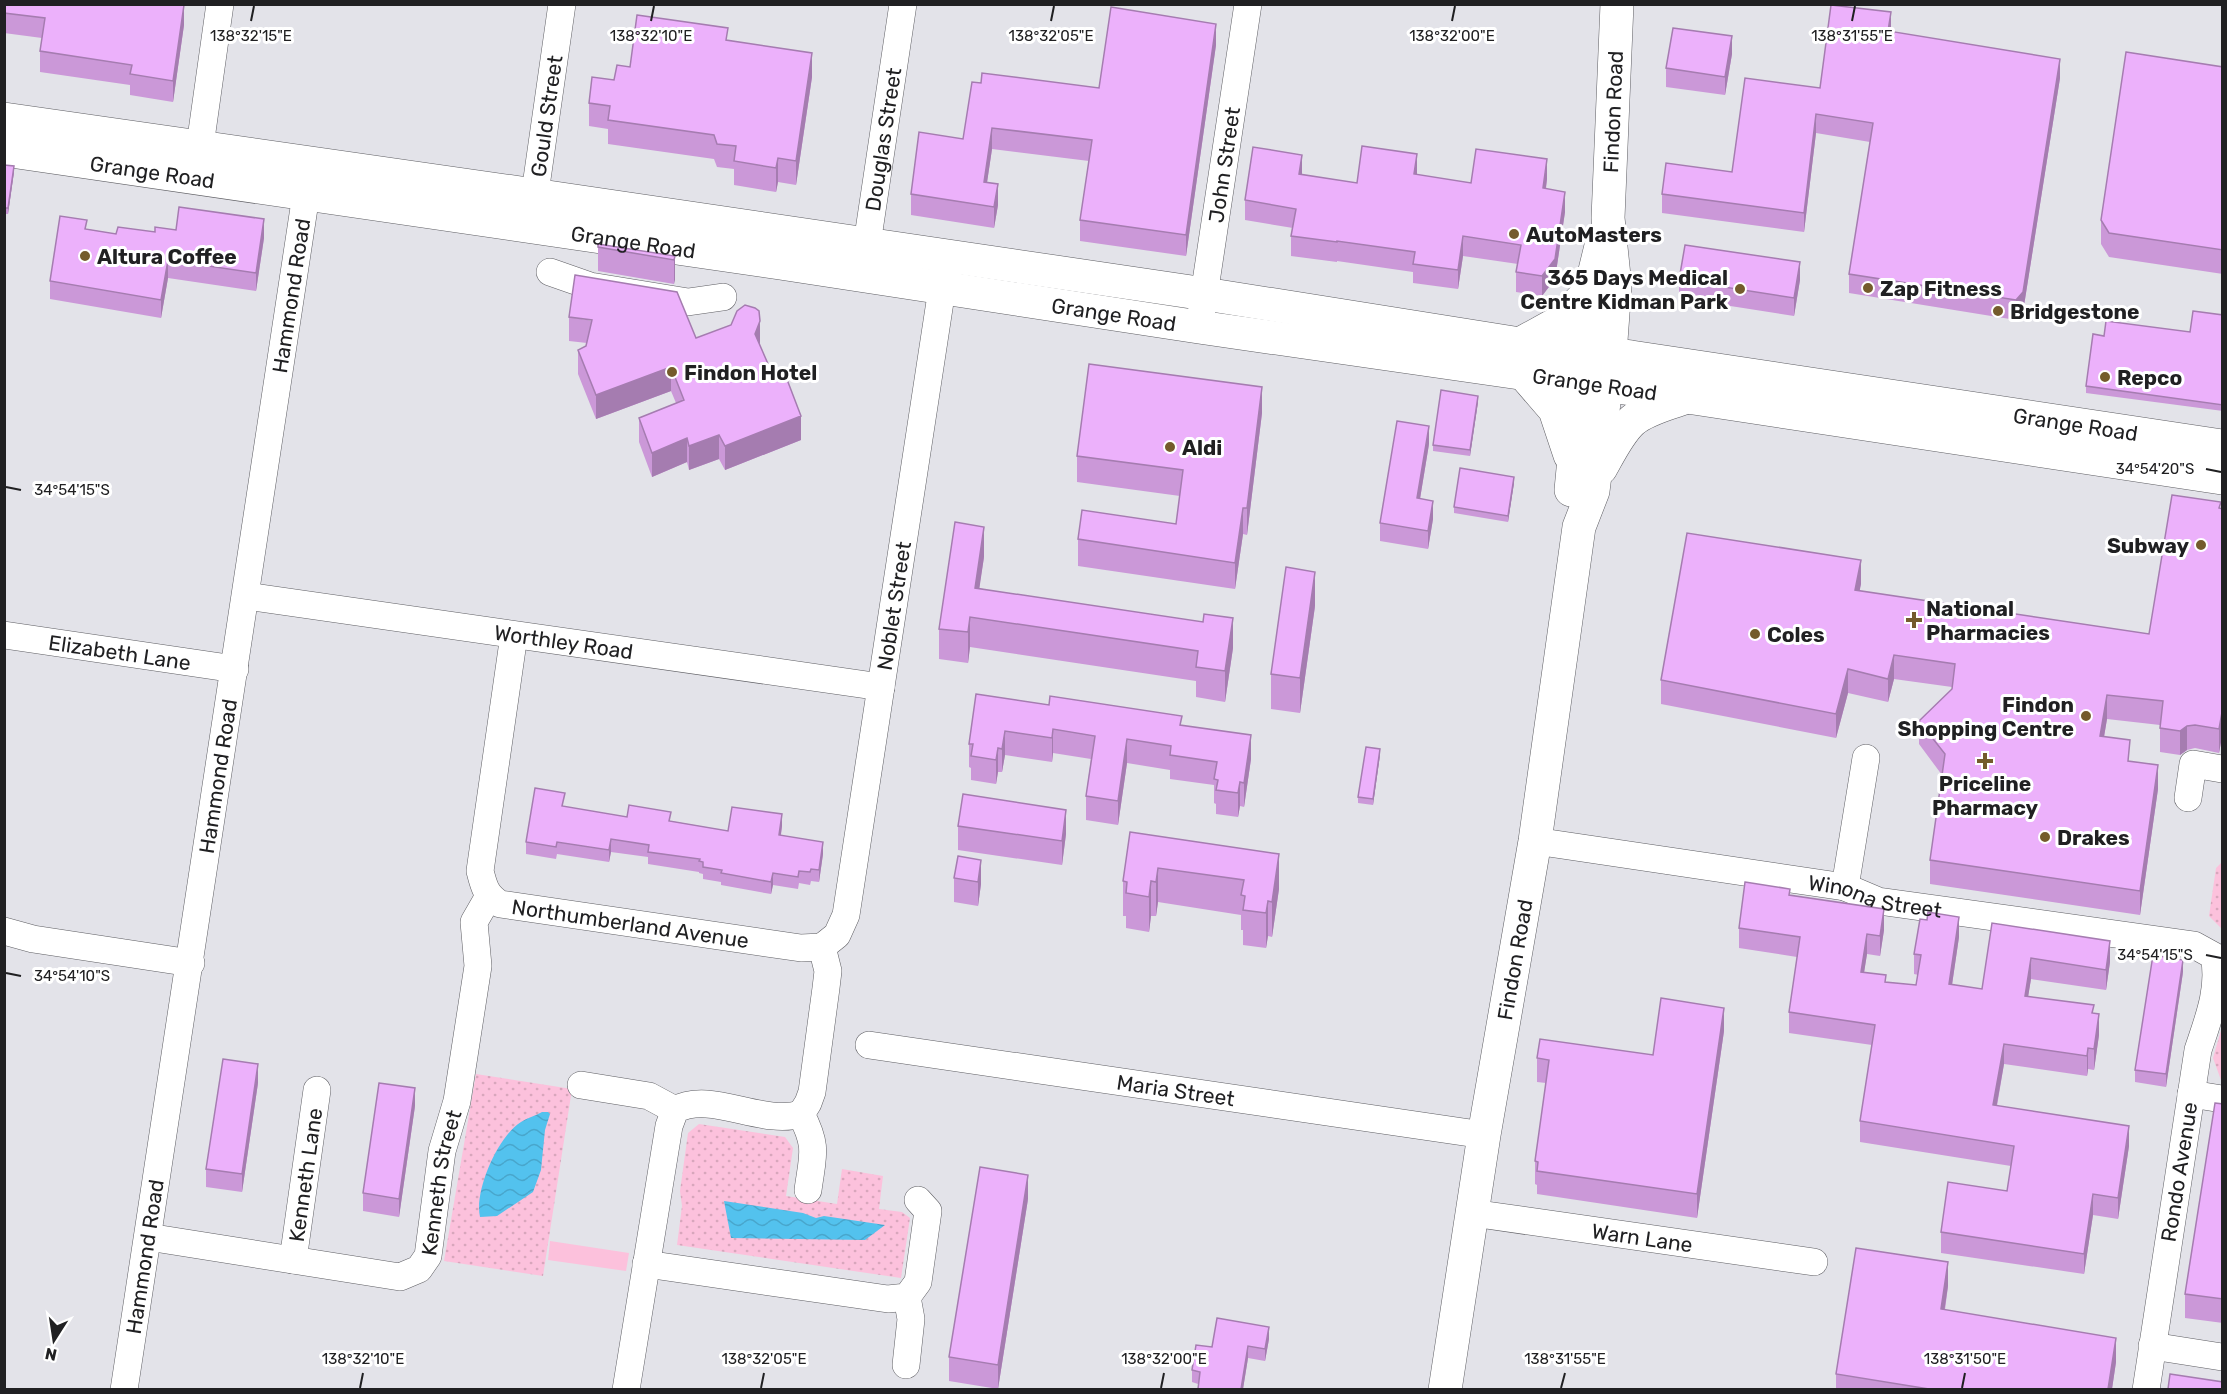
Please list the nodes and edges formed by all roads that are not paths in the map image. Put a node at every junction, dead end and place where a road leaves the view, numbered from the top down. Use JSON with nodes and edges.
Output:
{"nodes":[{"id":1,"x":220,"y":4,"type":"edge"},
{"id":2,"x":562,"y":4,"type":"edge"},
{"id":3,"x":903,"y":4,"type":"edge"},
{"id":4,"x":1248,"y":4,"type":"edge"},
{"id":5,"x":1617,"y":4,"type":"edge"},
{"id":6,"x":4,"y":119,"type":"edge"},
{"id":7,"x":199,"y":147,"type":"junction"},
{"id":8,"x":4,"y":150,"type":"edge"},
{"id":9,"x":195,"y":179,"type":"junction"},
{"id":10,"x":309,"y":179,"type":"junction"},
{"id":11,"x":532,"y":210,"type":"junction"},
{"id":12,"x":947,"y":256,"type":"junction"},
{"id":13,"x":864,"y":260,"type":"junction"},
{"id":14,"x":550,"y":272,"type":"dead end"},
{"id":15,"x":942,"y":288,"type":"junction"},
{"id":16,"x":1603,"y":288,"type":"junction"},
{"id":17,"x":1205,"y":294,"type":"junction"},
{"id":18,"x":723,"y":297,"type":"dead end"},
{"id":19,"x":1199,"y":327,"type":"junction"},
{"id":20,"x":1522,"y":359,"type":"junction"},
{"id":21,"x":1665,"y":362,"type":"junction"},
{"id":22,"x":1596,"y":368,"type":"junction"},
{"id":23,"x":1687,"y":397,"type":"junction"},
{"id":24,"x":2038,"y":418,"type":"junction"},
{"id":25,"x":2071,"y":423,"type":"junction"},
{"id":26,"x":2223,"y":446,"type":"edge"},
{"id":27,"x":2041,"y":451,"type":"junction"},
{"id":28,"x":1585,"y":473,"type":"junction"},
{"id":29,"x":2223,"y":478,"type":"edge"},
{"id":30,"x":246,"y":596,"type":"junction"},
{"id":31,"x":4,"y":635,"type":"edge"},
{"id":32,"x":514,"y":635,"type":"junction"},
{"id":33,"x":235,"y":669,"type":"junction"},
{"id":34,"x":881,"y":687,"type":"junction"},
{"id":35,"x":1866,"y":758,"type":"dead end"},
{"id":36,"x":2223,"y":769,"type":"edge"},
{"id":37,"x":2188,"y":798,"type":"dead end"},
{"id":38,"x":1535,"y":841,"type":"junction"},
{"id":39,"x":1845,"y":887,"type":"junction"},
{"id":40,"x":489,"y":896,"type":"junction"},
{"id":41,"x":4,"y":931,"type":"edge"},
{"id":42,"x":822,"y":947,"type":"junction"},
{"id":43,"x":2214,"y":956,"type":"joint"},
{"id":44,"x":191,"y":963,"type":"junction"},
{"id":45,"x":868,"y":1045,"type":"dead end"},
{"id":46,"x":581,"y":1085,"type":"dead end"},
{"id":47,"x":317,"y":1090,"type":"dead end"},
{"id":48,"x":2191,"y":1094,"type":"junction"},
{"id":49,"x":2223,"y":1099,"type":"edge"},
{"id":50,"x":675,"y":1110,"type":"junction"},
{"id":51,"x":801,"y":1114,"type":"junction"},
{"id":52,"x":1484,"y":1135,"type":"junction"},
{"id":53,"x":808,"y":1190,"type":"dead end"},
{"id":54,"x":918,"y":1200,"type":"dead end"},
{"id":55,"x":1472,"y":1213,"type":"junction"},
{"id":56,"x":148,"y":1237,"type":"junction"},
{"id":57,"x":293,"y":1260,"type":"junction"},
{"id":58,"x":1814,"y":1262,"type":"dead end"},
{"id":59,"x":646,"y":1264,"type":"junction"},
{"id":60,"x":907,"y":1297,"type":"junction"},
{"id":61,"x":2152,"y":1346,"type":"junction"},
{"id":62,"x":2223,"y":1357,"type":"edge"},
{"id":63,"x":906,"y":1365,"type":"dead end"},
{"id":64,"x":124,"y":1389,"type":"edge"},
{"id":65,"x":627,"y":1389,"type":"edge"},
{"id":66,"x":1445,"y":1389,"type":"edge"},
{"id":67,"x":2146,"y":1389,"type":"edge"}],
"edges":[{"from":1,"to":7,"type":"street"},
{"from":2,"to":11,"type":"street","name":"Gould Street"},
{"from":3,"to":13,"type":"street","name":"Douglas Street"},
{"from":4,"to":17,"type":"street","name":"John Street"},
{"from":5,"to":16,"type":"main road","name":"Findon Road"},
{"from":6,"to":7,"type":"main road","name":"Grange Road"},
{"from":7,"to":9,"type":"street"},
{"from":7,"to":10,"type":"main road","name":"Grange Road"},
{"from":8,"to":9,"type":"main road","name":"Grange Road"},
{"from":9,"to":10,"type":"main road","name":"Grange Road"},
{"from":10,"to":11,"type":"main road","name":"Grange Road"},
{"from":10,"to":30,"type":"street","name":"Hammond Road"},
{"from":11,"to":13,"type":"main road","name":"Grange Road"},
{"from":12,"to":13,"type":"main road","name":"Grange Road"},
{"from":12,"to":15,"type":"street","name":"Noblet Street"},
{"from":12,"to":17,"type":"main road","name":"Grange Road"},
{"from":13,"to":15,"type":"main road","name":"Grange Road"},
{"from":14,"to":18,"type":"street"},
{"from":15,"to":19,"type":"main road","name":"Grange Road"},
{"from":15,"to":34,"type":"street","name":"Noblet Street"},
{"from":16,"to":20,"type":"main road"},
{"from":16,"to":21,"type":"main road"},
{"from":16,"to":22,"type":"main road","name":"Findon Road"},
{"from":17,"to":19,"type":"street","name":"John Street"},
{"from":17,"to":20,"type":"main road","name":"Grange Road"},
{"from":19,"to":20,"type":"main road","name":"Grange Road"},
{"from":20,"to":22,"type":"main road","name":"Grange Road"},
{"from":20,"to":28,"type":"main road"},
{"from":21,"to":22,"type":"main road","name":"Grange Road"},
{"from":21,"to":24,"type":"main road","name":"Grange Road"},
{"from":22,"to":23,"type":"main road","name":"Grange Road"},
{"from":22,"to":28,"type":"main road","name":"Findon Road"},
{"from":23,"to":27,"type":"main road","name":"Grange Road"},
{"from":23,"to":28,"type":"main road"},
{"from":24,"to":25,"type":"main road","name":"Grange Road"},
{"from":24,"to":27,"type":"main road"},
{"from":25,"to":26,"type":"main road","name":"Grange Road"},
{"from":25,"to":27,"type":"main road"},
{"from":27,"to":29,"type":"main road","name":"Grange Road"},
{"from":28,"to":38,"type":"main road","name":"Findon Road"},
{"from":30,"to":32,"type":"street","name":"Worthley Road"},
{"from":30,"to":33,"type":"street","name":"Hammond Road"},
{"from":31,"to":33,"type":"street","name":"Elizabeth Lane"},
{"from":32,"to":34,"type":"street","name":"Worthley Road"},
{"from":32,"to":40,"type":"street","name":"Northumberland Avenue"},
{"from":33,"to":44,"type":"street","name":"Hammond Road"},
{"from":34,"to":42,"type":"street","name":"Noblet Street"},
{"from":35,"to":39,"type":"street"},
{"from":36,"to":37,"type":"street"},
{"from":38,"to":39,"type":"street","name":"Winona Street"},
{"from":38,"to":52,"type":"main road","name":"Findon Road"},
{"from":39,"to":43,"type":"street","name":"Winona Street"},
{"from":40,"to":42,"type":"street","name":"Northumberland Avenue"},
{"from":40,"to":57,"type":"street","name":"Kenneth Street"},
{"from":41,"to":44,"type":"street"},
{"from":42,"to":51,"type":"street"},
{"from":43,"to":48,"type":"street","name":"Rondo Avenue"},
{"from":44,"to":56,"type":"street","name":"Hammond Road"},
{"from":45,"to":52,"type":"street","name":"Maria Street"},
{"from":46,"to":50,"type":"street"},
{"from":47,"to":57,"type":"street","name":"Kenneth Lane"},
{"from":48,"to":49,"type":"street"},
{"from":48,"to":61,"type":"street","name":"Rondo Avenue"},
{"from":50,"to":51,"type":"street"},
{"from":50,"to":59,"type":"street"},
{"from":51,"to":53,"type":"street"},
{"from":52,"to":55,"type":"main road","name":"Findon Road"},
{"from":54,"to":60,"type":"street"},
{"from":55,"to":58,"type":"street","name":"Warn Lane"},
{"from":55,"to":66,"type":"main road","name":"Findon Road"},
{"from":56,"to":57,"type":"street","name":"Kenneth Street"},
{"from":56,"to":64,"type":"street","name":"Hammond Road"},
{"from":59,"to":60,"type":"street"},
{"from":59,"to":65,"type":"street"},
{"from":60,"to":63,"type":"street"},
{"from":61,"to":62,"type":"street"},
{"from":61,"to":67,"type":"street","name":"Rondo Avenue"}]}
